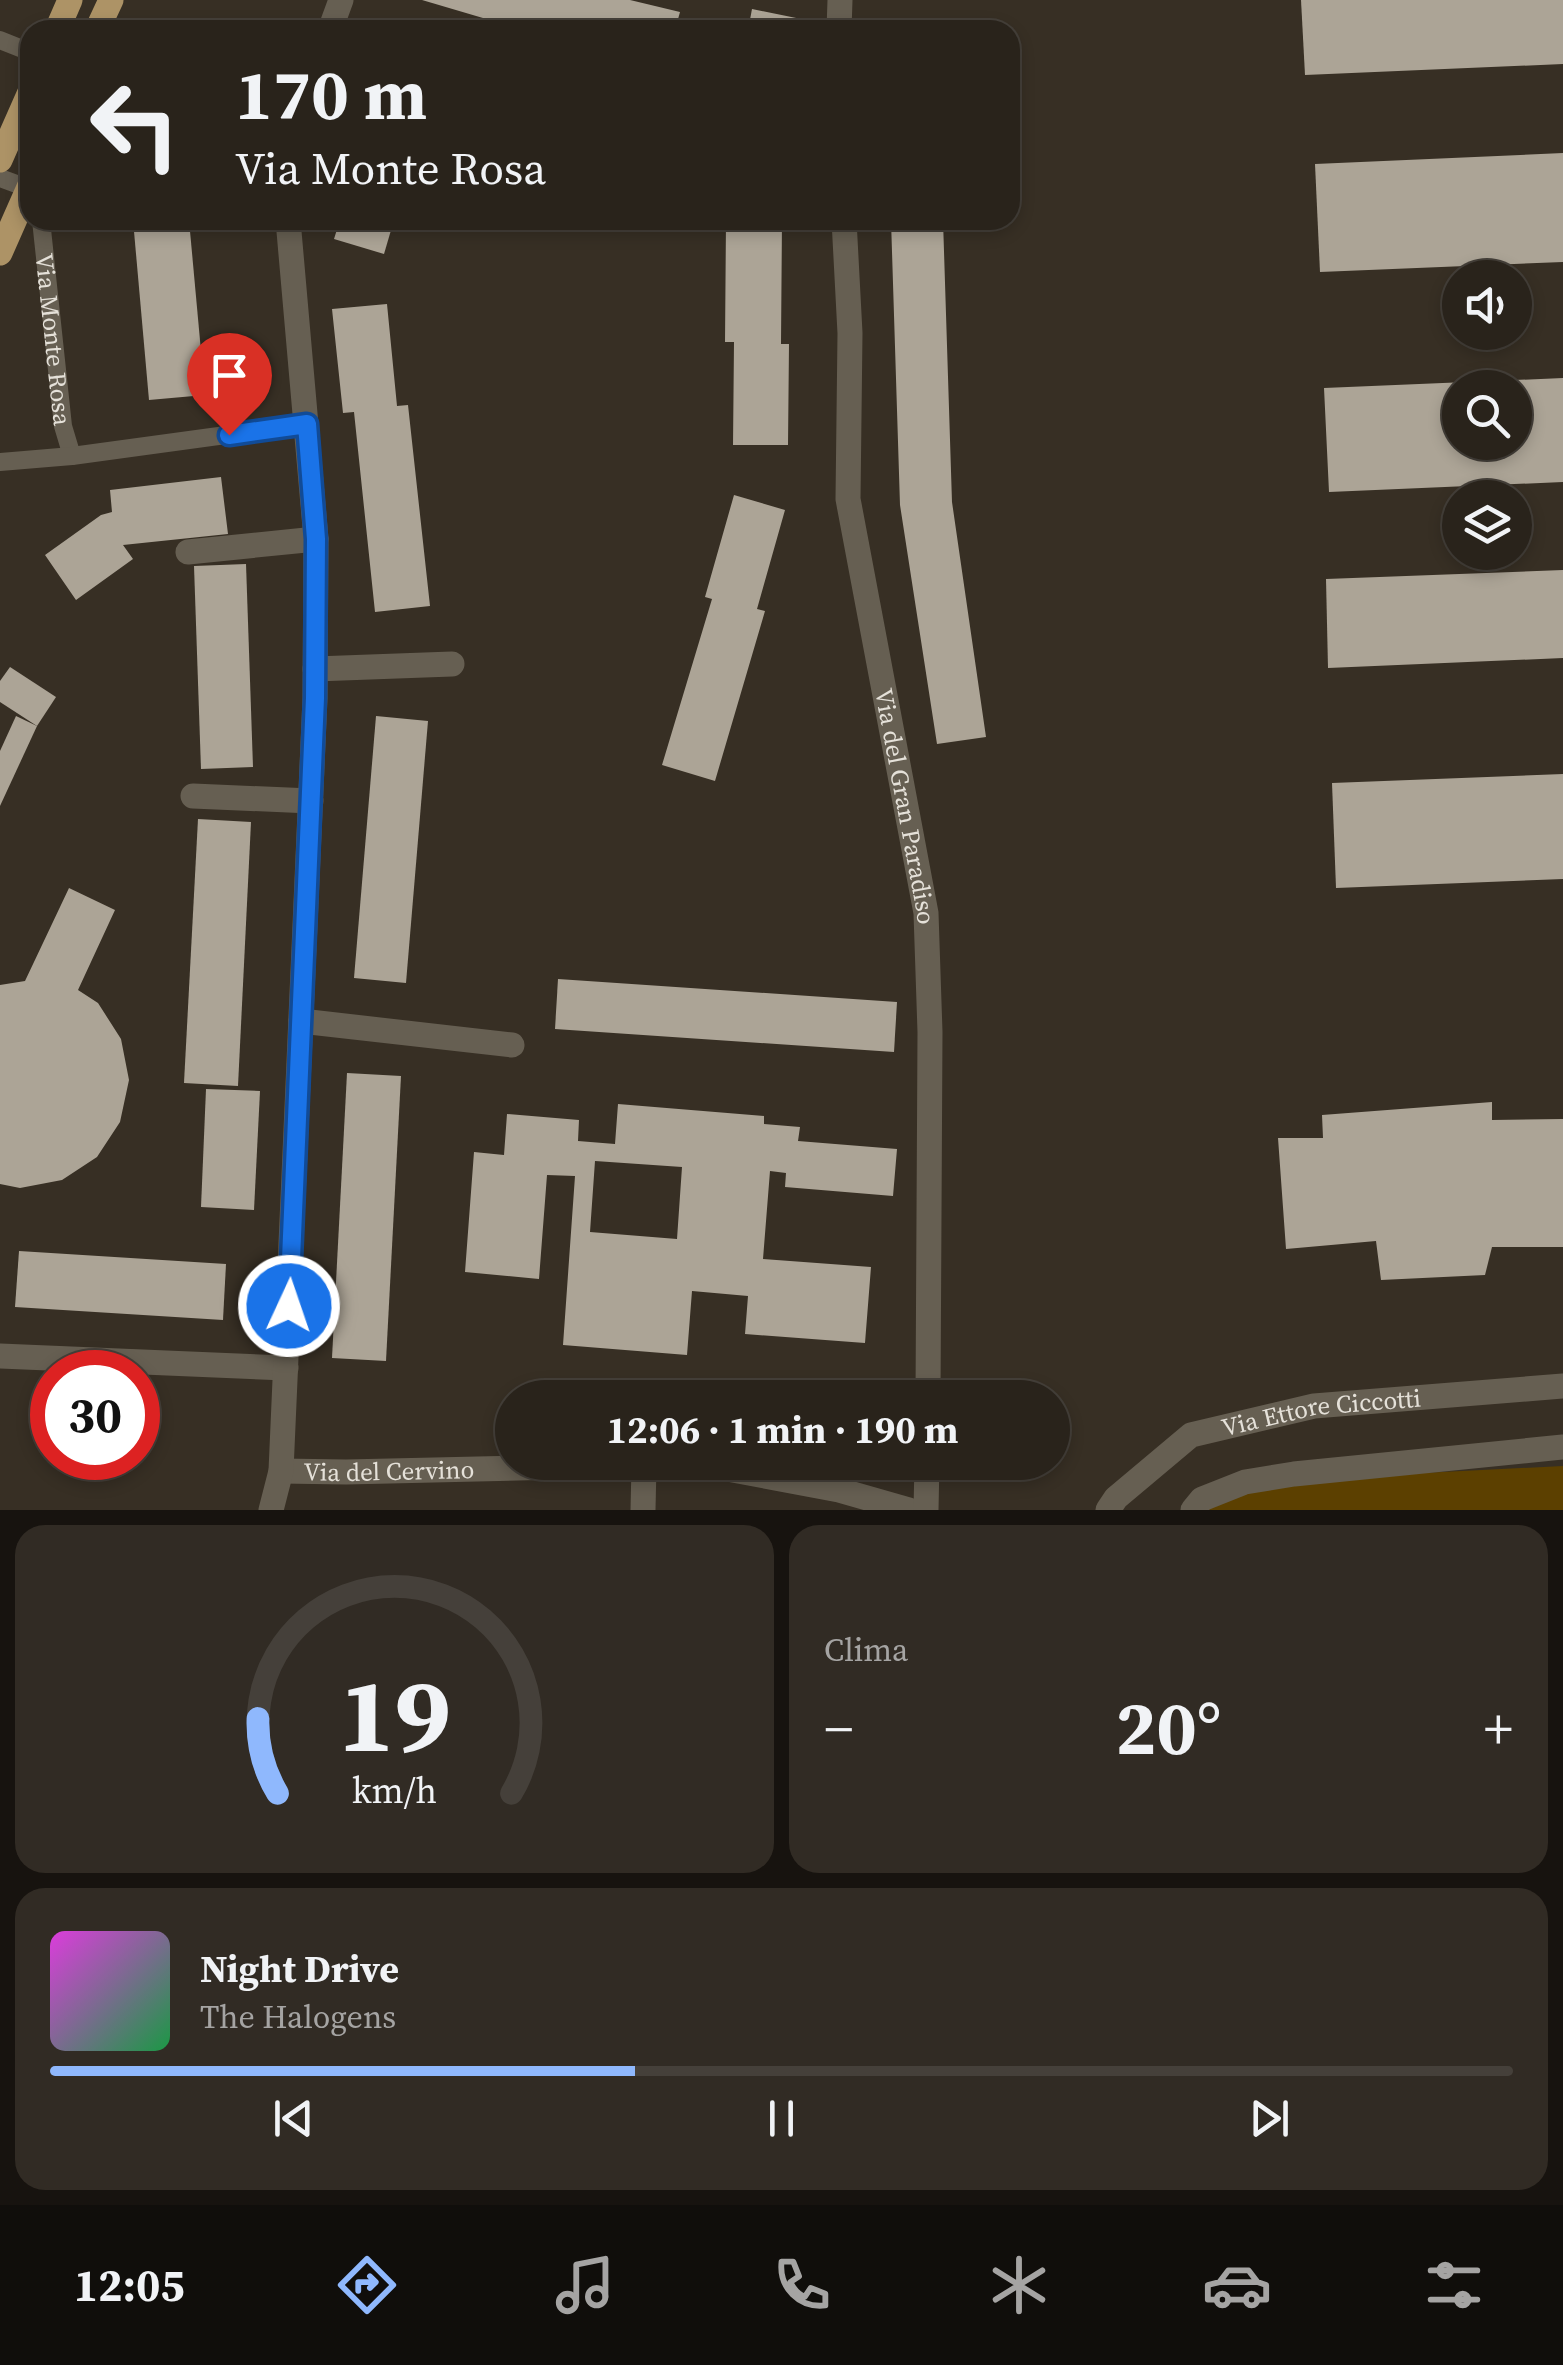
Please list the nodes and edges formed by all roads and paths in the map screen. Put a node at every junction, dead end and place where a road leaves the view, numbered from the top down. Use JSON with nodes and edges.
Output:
{"nodes":[{"id":1,"x":20,"y":115,"type":"edge"},
{"id":2,"x":0,"y":160,"type":"edge"},
{"id":3,"x":20,"y":209,"type":"edge"},
{"id":4,"x":42,"y":230,"type":"edge"},
{"id":5,"x":289,"y":230,"type":"edge"},
{"id":6,"x":845,"y":230,"type":"edge"},
{"id":7,"x":0,"y":253,"type":"edge"},
{"id":8,"x":307,"y":424,"type":"junction"},
{"id":9,"x":72,"y":456,"type":"junction"},
{"id":10,"x":0,"y":462,"type":"edge"},
{"id":11,"x":316,"y":539,"type":"junction"},
{"id":12,"x":188,"y":552,"type":"dead end"},
{"id":13,"x":452,"y":664,"type":"dead end"},
{"id":14,"x":315,"y":669,"type":"junction"},
{"id":15,"x":194,"y":796,"type":"dead end"},
{"id":16,"x":311,"y":802,"type":"junction"},
{"id":17,"x":301,"y":1021,"type":"junction"},
{"id":18,"x":512,"y":1045,"type":"dead end"},
{"id":19,"x":0,"y":1356,"type":"edge"},
{"id":20,"x":286,"y":1368,"type":"junction"},
{"id":21,"x":928,"y":1380,"type":"edge"},
{"id":22,"x":1563,"y":1386,"type":"edge"},
{"id":23,"x":1563,"y":1447,"type":"edge"},
{"id":24,"x":495,"y":1468,"type":"edge"},
{"id":25,"x":281,"y":1471,"type":"junction"},
{"id":26,"x":644,"y":1480,"type":"edge"},
{"id":27,"x":786,"y":1480,"type":"edge"},
{"id":28,"x":927,"y":1480,"type":"edge"},
{"id":29,"x":271,"y":1510,"type":"edge"},
{"id":30,"x":643,"y":1510,"type":"edge"},
{"id":31,"x":909,"y":1510,"type":"edge"},
{"id":32,"x":926,"y":1510,"type":"edge"},
{"id":33,"x":1108,"y":1510,"type":"edge"},
{"id":34,"x":1193,"y":1510,"type":"edge"}],
"edges":[{"from":1,"to":2,"type":"main road"},
{"from":3,"to":7,"type":"main road"},
{"from":4,"to":9,"type":"lane","name":"Via Monte Rosa"},
{"from":5,"to":8,"type":"street"},
{"from":6,"to":21,"type":"street","name":"Via del Gran Paradiso"},
{"from":8,"to":9,"type":"lane","name":"Via Monte Rosa"},
{"from":8,"to":11,"type":"street"},
{"from":9,"to":10,"type":"lane","name":"Via Monte Rosa"},
{"from":11,"to":12,"type":"street"},
{"from":11,"to":14,"type":"street"},
{"from":13,"to":14,"type":"street"},
{"from":14,"to":16,"type":"street"},
{"from":15,"to":16,"type":"street"},
{"from":16,"to":17,"type":"street"},
{"from":17,"to":18,"type":"street"},
{"from":17,"to":20,"type":"street"},
{"from":19,"to":20,"type":"street"},
{"from":20,"to":25,"type":"street"},
{"from":22,"to":33,"type":"street","name":"Via Ettore Ciccotti"},
{"from":23,"to":34,"type":"street"},
{"from":24,"to":25,"type":"street","name":"Via del Cervino"},
{"from":25,"to":29,"type":"street"},
{"from":26,"to":30,"type":"street"},
{"from":27,"to":31,"type":"street","name":"Via del Cervino"},
{"from":28,"to":32,"type":"street"}]}
